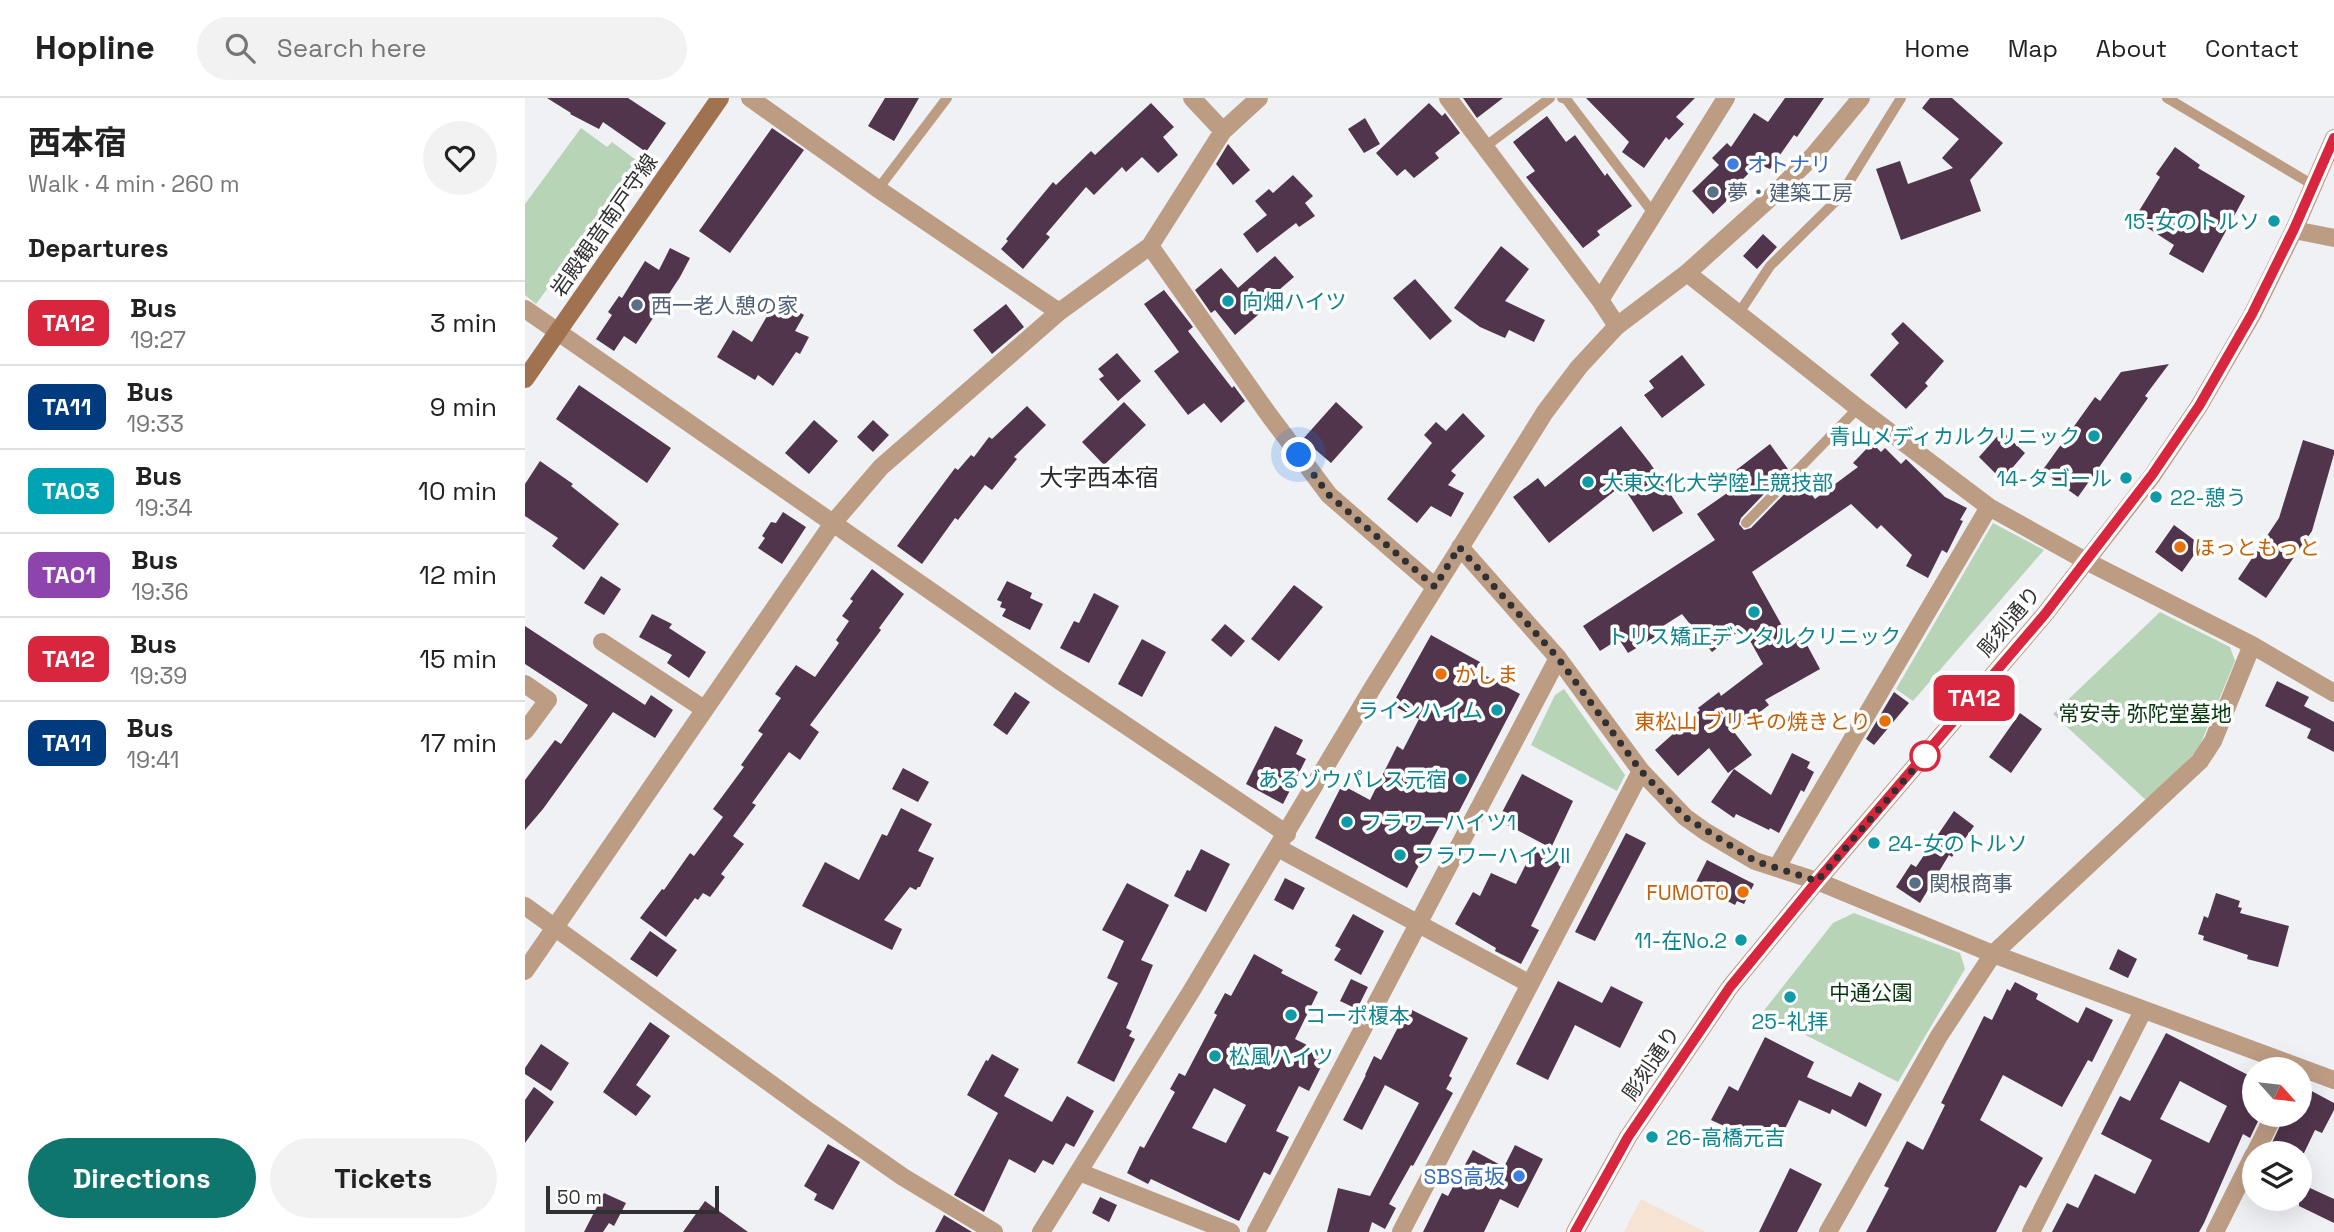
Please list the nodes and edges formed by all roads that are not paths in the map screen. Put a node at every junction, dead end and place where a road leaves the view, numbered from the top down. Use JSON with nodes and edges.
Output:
{"nodes":[{"id":1,"x":720,"y":98,"type":"edge"},
{"id":2,"x":750,"y":98,"type":"edge"},
{"id":3,"x":947,"y":98,"type":"edge"},
{"id":4,"x":1192,"y":98,"type":"edge"},
{"id":5,"x":1259,"y":98,"type":"edge"},
{"id":6,"x":1448,"y":98,"type":"edge"},
{"id":7,"x":1551,"y":98,"type":"edge"},
{"id":8,"x":1562,"y":98,"type":"edge"},
{"id":9,"x":1726,"y":98,"type":"edge"},
{"id":10,"x":1861,"y":98,"type":"edge"},
{"id":11,"x":1901,"y":98,"type":"edge"},
{"id":12,"x":2167,"y":98,"type":"edge"},
{"id":13,"x":1223,"y":131,"type":"junction"},
{"id":14,"x":2333,"y":140,"type":"edge"},
{"id":15,"x":1486,"y":146,"type":"junction"},
{"id":16,"x":2313,"y":185,"type":"junction"},
{"id":17,"x":879,"y":189,"type":"junction"},
{"id":18,"x":1653,"y":213,"type":"junction"},
{"id":19,"x":2294,"y":229,"type":"junction"},
{"id":20,"x":2334,"y":238,"type":"edge"},
{"id":21,"x":1150,"y":246,"type":"junction"},
{"id":22,"x":1687,"y":274,"type":"junction"},
{"id":23,"x":1600,"y":300,"type":"junction"},
{"id":24,"x":525,"y":309,"type":"edge"},
{"id":25,"x":1059,"y":312,"type":"junction"},
{"id":26,"x":1739,"y":313,"type":"junction"},
{"id":27,"x":1617,"y":326,"type":"junction"},
{"id":28,"x":558,"y":331,"type":"junction"},
{"id":29,"x":525,"y":379,"type":"edge"},
{"id":30,"x":1858,"y":408,"type":"junction"},
{"id":31,"x":1989,"y":507,"type":"junction"},
{"id":32,"x":833,"y":523,"type":"junction"},
{"id":33,"x":1746,"y":523,"type":"dead end"},
{"id":34,"x":1459,"y":547,"type":"junction"},
{"id":35,"x":2086,"y":561,"type":"junction"},
{"id":36,"x":1435,"y":587,"type":"junction"},
{"id":37,"x":602,"y":642,"type":"dead end"},
{"id":38,"x":2252,"y":645,"type":"junction"},
{"id":39,"x":1558,"y":658,"type":"junction"},
{"id":40,"x":525,"y":684,"type":"edge"},
{"id":41,"x":2334,"y":692,"type":"edge"},
{"id":42,"x":704,"y":709,"type":"junction"},
{"id":43,"x":525,"y":730,"type":"edge"},
{"id":44,"x":1641,"y":771,"type":"junction"},
{"id":45,"x":1282,"y":841,"type":"junction"},
{"id":46,"x":1777,"y":867,"type":"junction"},
{"id":47,"x":1817,"y":881,"type":"junction"},
{"id":48,"x":525,"y":906,"type":"edge"},
{"id":49,"x":1418,"y":924,"type":"junction"},
{"id":50,"x":555,"y":928,"type":"junction"},
{"id":51,"x":1993,"y":954,"type":"junction"},
{"id":52,"x":525,"y":971,"type":"edge"},
{"id":53,"x":1530,"y":984,"type":"junction"},
{"id":54,"x":2143,"y":1011,"type":"junction"},
{"id":55,"x":2267,"y":1057,"type":"edge"},
{"id":56,"x":2312,"y":1073,"type":"edge"},
{"id":57,"x":2334,"y":1080,"type":"edge"},
{"id":58,"x":1079,"y":1172,"type":"junction"},
{"id":59,"x":2242,"y":1178,"type":"edge"},
{"id":60,"x":994,"y":1232,"type":"edge"},
{"id":61,"x":1041,"y":1232,"type":"edge"},
{"id":62,"x":1231,"y":1232,"type":"edge"},
{"id":63,"x":1256,"y":1232,"type":"edge"},
{"id":64,"x":1401,"y":1232,"type":"edge"},
{"id":65,"x":1575,"y":1232,"type":"edge"},
{"id":66,"x":1828,"y":1232,"type":"edge"},
{"id":67,"x":2031,"y":1232,"type":"edge"},
{"id":68,"x":2215,"y":1232,"type":"edge"}],
"edges":[{"from":1,"to":28,"type":"main road","name":"岩殿観音南戸守線"},
{"from":2,"to":17,"type":"street"},
{"from":3,"to":17,"type":"lane"},
{"from":4,"to":13,"type":"street"},
{"from":5,"to":13,"type":"street"},
{"from":6,"to":15,"type":"street"},
{"from":7,"to":15,"type":"lane"},
{"from":8,"to":18,"type":"lane"},
{"from":9,"to":18,"type":"street"},
{"from":10,"to":22,"type":"street"},
{"from":11,"to":26,"type":"lane"},
{"from":12,"to":16,"type":"lane"},
{"from":13,"to":21,"type":"street"},
{"from":14,"to":16,"type":"street","name":"彫刻通り"},
{"from":15,"to":23,"type":"street"},
{"from":16,"to":19,"type":"street","name":"彫刻通り"},
{"from":17,"to":25,"type":"street"},
{"from":18,"to":23,"type":"street"},
{"from":19,"to":20,"type":"street"},
{"from":19,"to":35,"type":"street","name":"彫刻通り"},
{"from":21,"to":25,"type":"street"},
{"from":21,"to":36,"type":"street"},
{"from":22,"to":26,"type":"street"},
{"from":22,"to":27,"type":"street"},
{"from":23,"to":27,"type":"street"},
{"from":24,"to":28,"type":"street"},
{"from":25,"to":32,"type":"street"},
{"from":26,"to":30,"type":"street"},
{"from":27,"to":34,"type":"street"},
{"from":28,"to":29,"type":"main road","name":"岩殿観音南戸守線"},
{"from":28,"to":32,"type":"street"},
{"from":30,"to":31,"type":"street"},
{"from":30,"to":33,"type":"lane"},
{"from":31,"to":35,"type":"street"},
{"from":31,"to":46,"type":"street"},
{"from":32,"to":42,"type":"street"},
{"from":32,"to":45,"type":"street"},
{"from":34,"to":36,"type":"street"},
{"from":34,"to":39,"type":"street"},
{"from":35,"to":38,"type":"street"},
{"from":35,"to":47,"type":"street","name":"彫刻通り"},
{"from":36,"to":45,"type":"street"},
{"from":37,"to":42,"type":"street"},
{"from":38,"to":41,"type":"street"},
{"from":38,"to":51,"type":"street"},
{"from":39,"to":44,"type":"street"},
{"from":39,"to":49,"type":"street"},
{"from":40,"to":43,"type":"street"},
{"from":42,"to":50,"type":"street"},
{"from":44,"to":46,"type":"street"},
{"from":44,"to":53,"type":"street"},
{"from":45,"to":49,"type":"street"},
{"from":45,"to":58,"type":"street"},
{"from":46,"to":47,"type":"street"},
{"from":47,"to":51,"type":"street"},
{"from":47,"to":65,"type":"street","name":"彫刻通り"},
{"from":48,"to":50,"type":"street"},
{"from":49,"to":53,"type":"street"},
{"from":49,"to":63,"type":"street"},
{"from":50,"to":52,"type":"street"},
{"from":50,"to":60,"type":"street"},
{"from":51,"to":54,"type":"street"},
{"from":51,"to":66,"type":"street"},
{"from":53,"to":64,"type":"street"},
{"from":54,"to":55,"type":"street"},
{"from":54,"to":67,"type":"street"},
{"from":56,"to":57,"type":"street"},
{"from":58,"to":61,"type":"street"},
{"from":58,"to":62,"type":"street"},
{"from":59,"to":68,"type":"street"}]}
